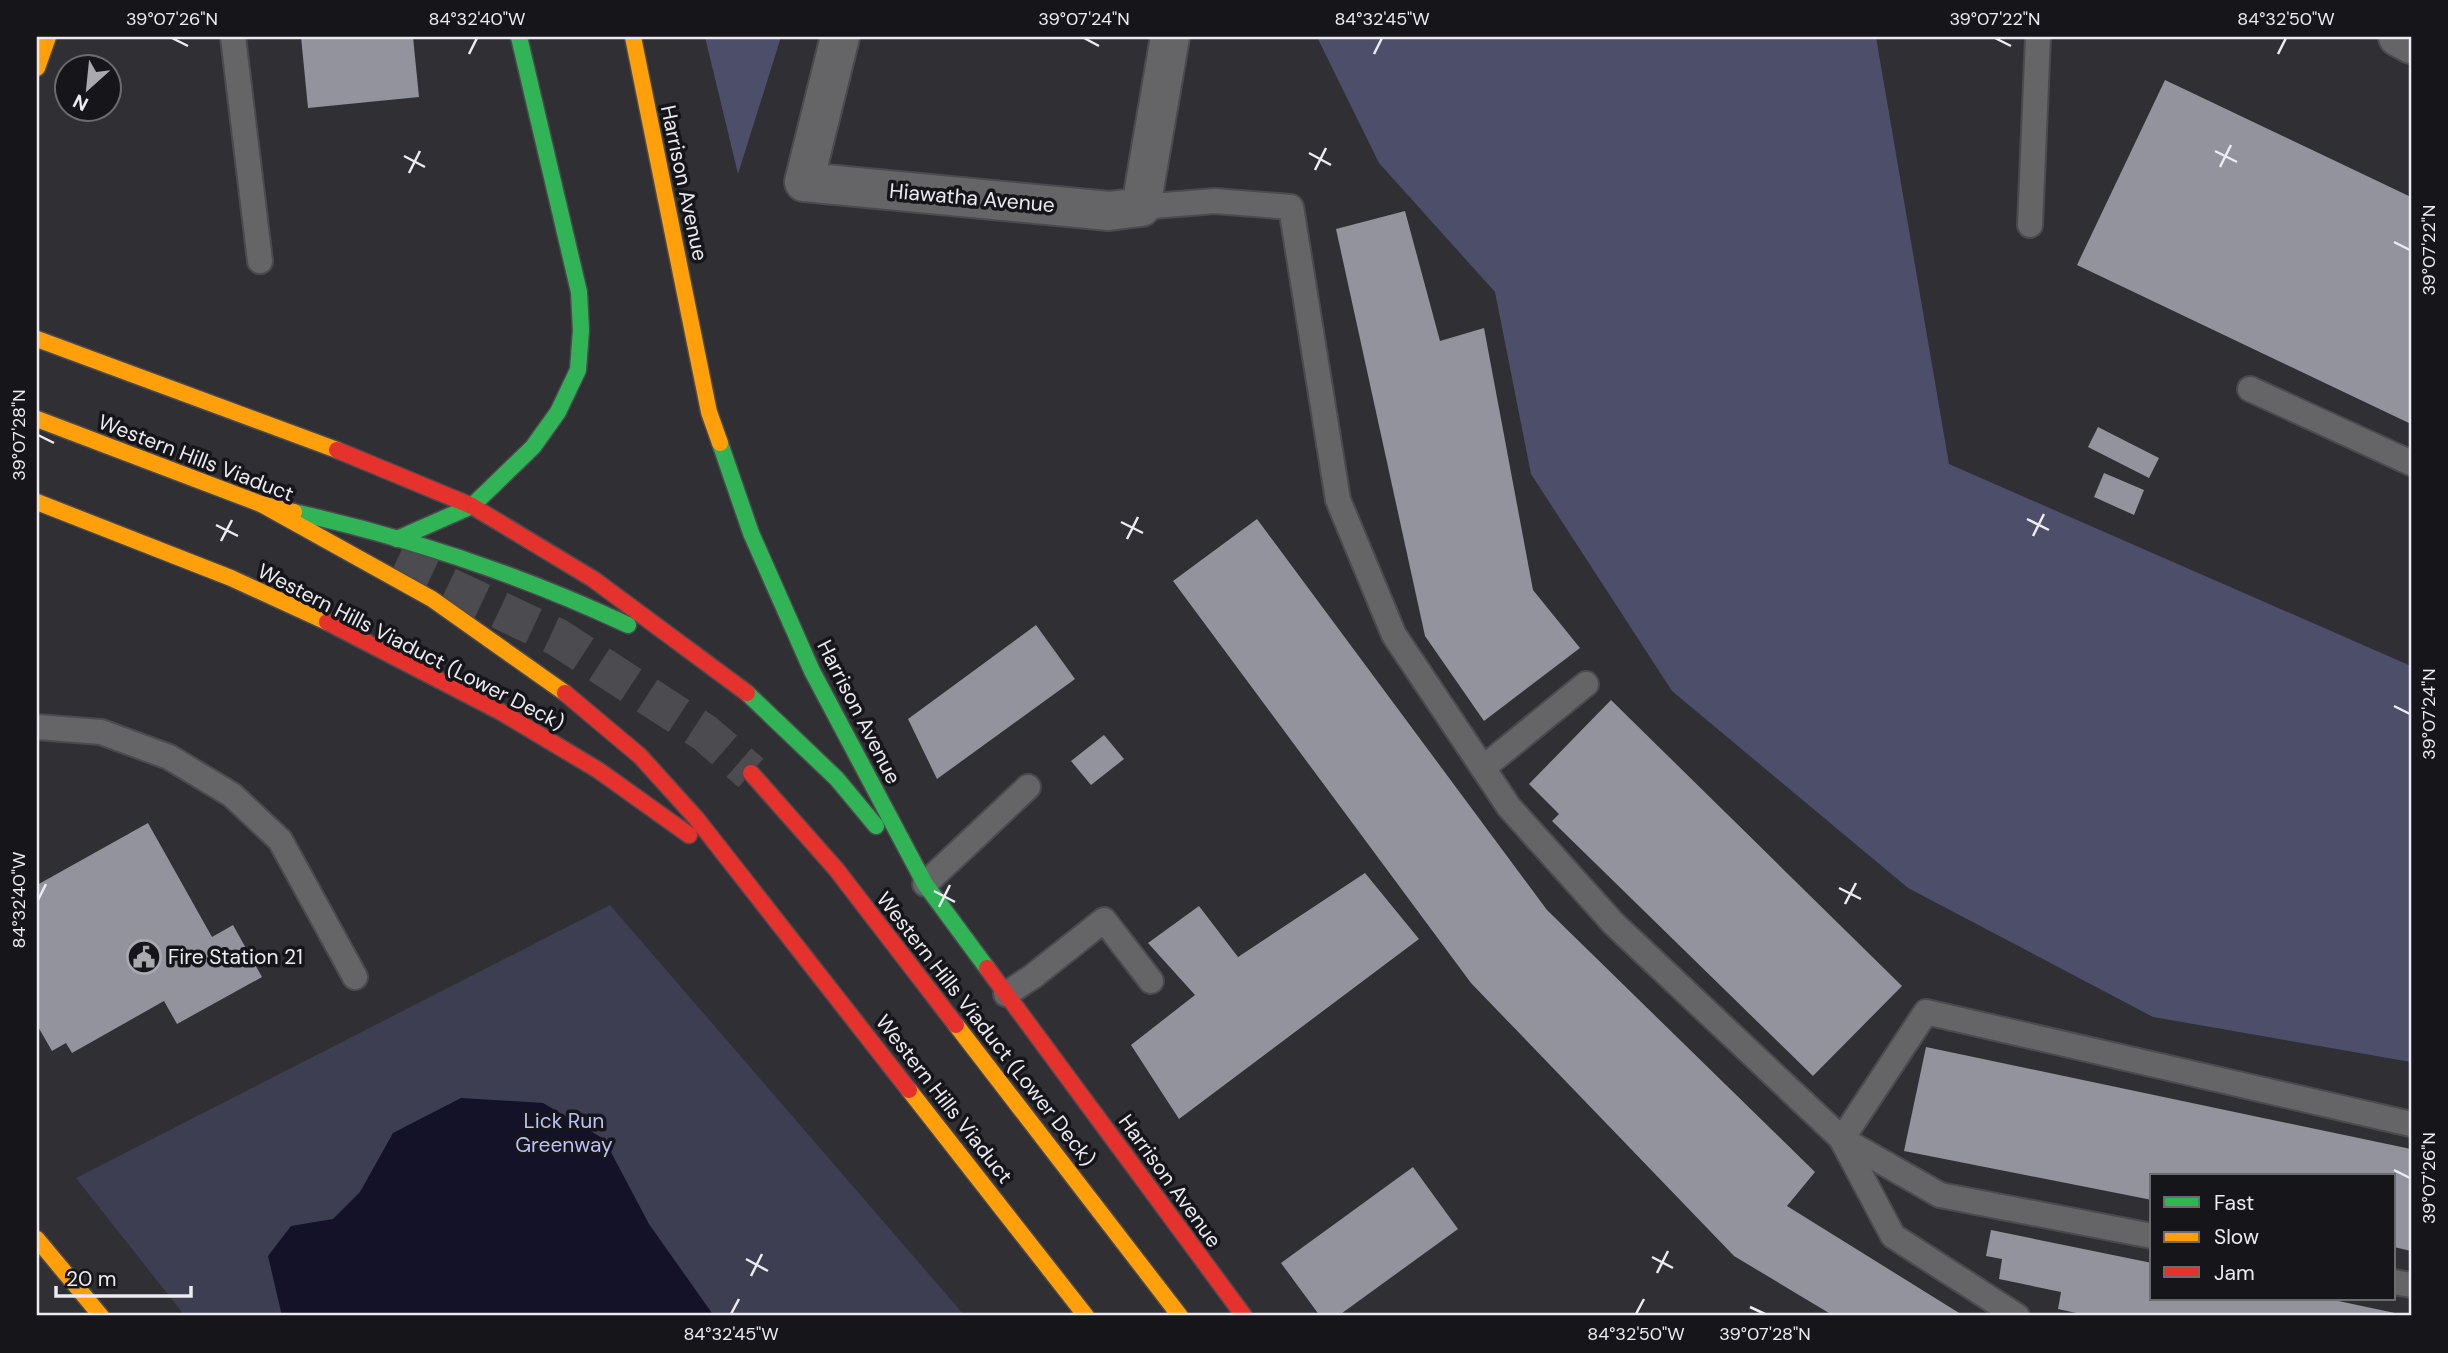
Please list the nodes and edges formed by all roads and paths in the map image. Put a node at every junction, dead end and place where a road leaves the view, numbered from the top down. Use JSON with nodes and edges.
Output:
{"nodes":[{"id":1,"x":48,"y":37,"type":"edge"},
{"id":2,"x":233,"y":37,"type":"edge"},
{"id":3,"x":519,"y":37,"type":"edge"},
{"id":4,"x":633,"y":37,"type":"edge"},
{"id":5,"x":840,"y":37,"type":"edge"},
{"id":6,"x":1170,"y":37,"type":"edge"},
{"id":7,"x":2038,"y":37,"type":"edge"},
{"id":8,"x":2398,"y":37,"type":"edge"},
{"id":9,"x":2411,"y":44,"type":"edge"},
{"id":10,"x":37,"y":68,"type":"edge"},
{"id":11,"x":1141,"y":207,"type":"junction"},
{"id":12,"x":2030,"y":225,"type":"dead end"},
{"id":13,"x":260,"y":261,"type":"dead end"},
{"id":14,"x":37,"y":339,"type":"edge"},
{"id":15,"x":2250,"y":389,"type":"dead end"},
{"id":16,"x":37,"y":418,"type":"edge"},
{"id":17,"x":2411,"y":463,"type":"edge"},
{"id":18,"x":37,"y":502,"type":"edge"},
{"id":19,"x":261,"y":504,"type":"junction"},
{"id":20,"x":472,"y":506,"type":"junction"},
{"id":21,"x":340,"y":537,"type":"dead end"},
{"id":22,"x":397,"y":539,"type":"junction"},
{"id":23,"x":696,"y":656,"type":"junction"},
{"id":24,"x":1586,"y":684,"type":"dead end"},
{"id":25,"x":37,"y":727,"type":"edge"},
{"id":26,"x":1483,"y":768,"type":"junction"},
{"id":27,"x":751,"y":773,"type":"tunnel mouth"},
{"id":28,"x":1028,"y":787,"type":"dead end"},
{"id":29,"x":925,"y":884,"type":"junction"},
{"id":30,"x":767,"y":908,"type":"junction"},
{"id":31,"x":355,"y":976,"type":"dead end"},
{"id":32,"x":1151,"y":981,"type":"dead end"},
{"id":33,"x":1006,"y":994,"type":"junction"},
{"id":34,"x":2411,"y":1124,"type":"edge"},
{"id":35,"x":1842,"y":1139,"type":"junction"},
{"id":36,"x":2150,"y":1236,"type":"edge"},
{"id":37,"x":37,"y":1239,"type":"edge"},
{"id":38,"x":101,"y":1316,"type":"edge"},
{"id":39,"x":1086,"y":1316,"type":"edge"},
{"id":40,"x":1180,"y":1316,"type":"edge"},
{"id":41,"x":1244,"y":1316,"type":"edge"},
{"id":42,"x":2017,"y":1316,"type":"edge"}],
"edges":[{"from":1,"to":10,"type":"main road"},
{"from":2,"to":13,"type":"lane"},
{"from":3,"to":20,"type":"main road"},
{"from":4,"to":29,"type":"main road","name":"Harrison Avenue"},
{"from":5,"to":11,"type":"street","name":"Hiawatha Avenue"},
{"from":6,"to":11,"type":"street"},
{"from":7,"to":12,"type":"lane"},
{"from":8,"to":9,"type":"street"},
{"from":11,"to":26,"type":"lane"},
{"from":14,"to":20,"type":"main road"},
{"from":15,"to":17,"type":"lane"},
{"from":16,"to":19,"type":"main road"},
{"from":16,"to":21,"type":"main road","name":"Western Hills Viaduct"},
{"from":18,"to":30,"type":"main road","name":"Western Hills Viaduct (Lower Deck)"},
{"from":19,"to":22,"type":"main road"},
{"from":19,"to":30,"type":"main road"},
{"from":20,"to":22,"type":"main road"},
{"from":20,"to":23,"type":"main road"},
{"from":22,"to":23,"type":"main road"},
{"from":23,"to":29,"type":"main road"},
{"from":24,"to":26,"type":"lane"},
{"from":25,"to":31,"type":"lane"},
{"from":26,"to":35,"type":"lane"},
{"from":27,"to":40,"type":"main road","name":"Western Hills Viaduct (Lower Deck)"},
{"from":28,"to":29,"type":"lane"},
{"from":29,"to":33,"type":"main road","name":"Harrison Avenue"},
{"from":30,"to":39,"type":"main road","name":"Western Hills Viaduct"},
{"from":32,"to":33,"type":"lane"},
{"from":33,"to":41,"type":"main road","name":"Harrison Avenue"},
{"from":34,"to":35,"type":"lane"},
{"from":35,"to":36,"type":"lane"},
{"from":35,"to":42,"type":"lane"},
{"from":37,"to":38,"type":"main road"}]}
